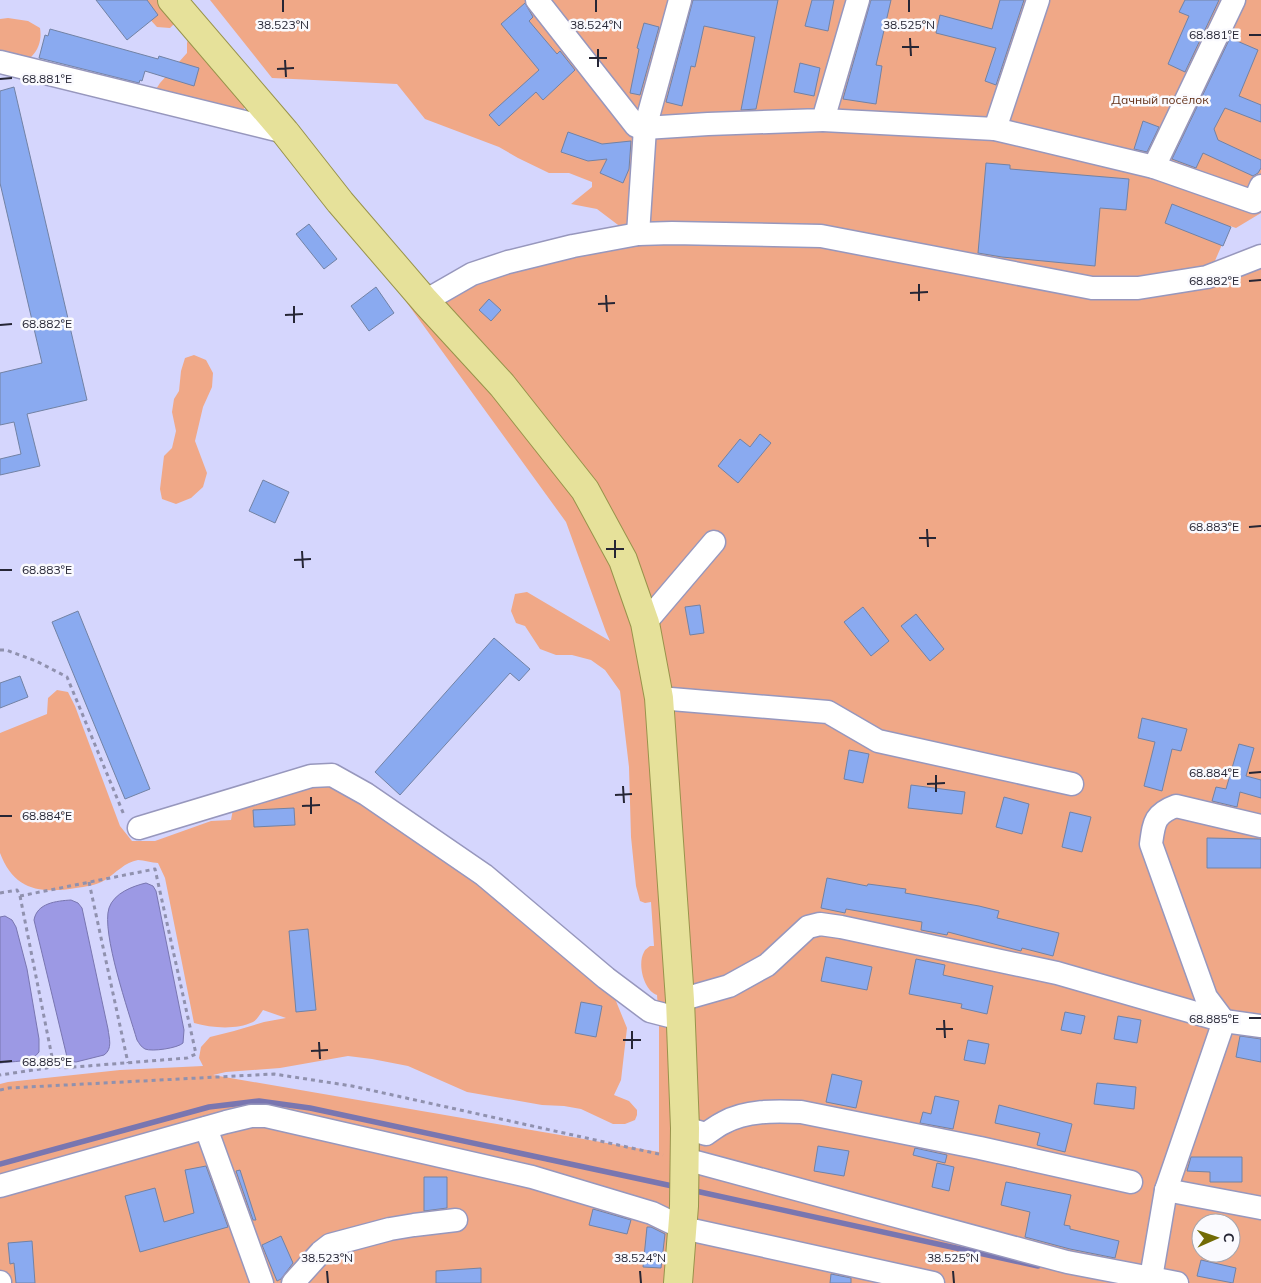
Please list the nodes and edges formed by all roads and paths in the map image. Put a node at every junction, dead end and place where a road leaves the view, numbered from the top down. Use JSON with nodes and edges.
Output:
{"nodes":[{"id":1,"x":172,"y":0,"type":"edge"},
{"id":2,"x":537,"y":0,"type":"edge"},
{"id":3,"x":680,"y":0,"type":"edge"},
{"id":4,"x":858,"y":0,"type":"edge"},
{"id":5,"x":1038,"y":0,"type":"edge"},
{"id":6,"x":1234,"y":0,"type":"edge"},
{"id":7,"x":0,"y":62,"type":"edge"},
{"id":8,"x":823,"y":120,"type":"junction"},
{"id":9,"x":645,"y":128,"type":"junction"},
{"id":10,"x":996,"y":129,"type":"junction"},
{"id":11,"x":285,"y":132,"type":"junction"},
{"id":12,"x":1154,"y":167,"type":"junction"},
{"id":13,"x":1261,"y":186,"type":"edge"},
{"id":14,"x":638,"y":234,"type":"junction"},
{"id":15,"x":1261,"y":256,"type":"edge"},
{"id":16,"x":426,"y":301,"type":"junction"},
{"id":17,"x":714,"y":542,"type":"dead end"},
{"id":18,"x":645,"y":623,"type":"junction"},
{"id":19,"x":0,"y":650,"type":"edge"},
{"id":20,"x":659,"y":698,"type":"junction"},
{"id":21,"x":1072,"y":784,"type":"dead end"},
{"id":22,"x":1261,"y":826,"type":"edge"},
{"id":23,"x":139,"y":828,"type":"joint"},
{"id":24,"x":89,"y":882,"type":"junction"},
{"id":25,"x":0,"y":893,"type":"edge"},
{"id":26,"x":20,"y":896,"type":"junction"},
{"id":27,"x":680,"y":1010,"type":"junction"},
{"id":28,"x":1224,"y":1021,"type":"junction"},
{"id":29,"x":1261,"y":1026,"type":"edge"},
{"id":30,"x":53,"y":1062,"type":"junction"},
{"id":31,"x":128,"y":1063,"type":"junction"},
{"id":32,"x":0,"y":1075,"type":"edge"},
{"id":33,"x":0,"y":1090,"type":"edge"},
{"id":34,"x":206,"y":1128,"type":"junction"},
{"id":35,"x":685,"y":1128,"type":"junction"},
{"id":36,"x":685,"y":1166,"type":"junction"},
{"id":37,"x":1131,"y":1182,"type":"dead end"},
{"id":38,"x":0,"y":1186,"type":"edge"},
{"id":39,"x":1166,"y":1190,"type":"junction"},
{"id":40,"x":1261,"y":1208,"type":"edge"},
{"id":41,"x":683,"y":1217,"type":"junction"},
{"id":42,"x":456,"y":1220,"type":"dead end"},
{"id":43,"x":1151,"y":1278,"type":"junction"},
{"id":44,"x":926,"y":1282,"type":"edge"},
{"id":45,"x":262,"y":1283,"type":"edge"},
{"id":46,"x":292,"y":1283,"type":"edge"},
{"id":47,"x":678,"y":1283,"type":"edge"},
{"id":48,"x":1176,"y":1283,"type":"edge"}],
"edges":[{"from":1,"to":11,"type":"main road"},
{"from":2,"to":9,"type":"street"},
{"from":3,"to":9,"type":"street"},
{"from":4,"to":8,"type":"street"},
{"from":5,"to":10,"type":"street"},
{"from":6,"to":12,"type":"street"},
{"from":7,"to":11,"type":"street"},
{"from":8,"to":9,"type":"street"},
{"from":8,"to":10,"type":"street"},
{"from":9,"to":14,"type":"street"},
{"from":10,"to":12,"type":"street"},
{"from":11,"to":16,"type":"main road"},
{"from":12,"to":13,"type":"street"},
{"from":14,"to":15,"type":"street"},
{"from":14,"to":16,"type":"street"},
{"from":16,"to":18,"type":"main road"},
{"from":17,"to":18,"type":"street"},
{"from":18,"to":20,"type":"main road"},
{"from":19,"to":23,"type":"path"},
{"from":20,"to":21,"type":"street"},
{"from":20,"to":27,"type":"main road"},
{"from":22,"to":28,"type":"street"},
{"from":23,"to":27,"type":"street"},
{"from":24,"to":26,"type":"path"},
{"from":24,"to":31,"type":"path"},
{"from":24,"to":31,"type":"path"},
{"from":25,"to":26,"type":"path"},
{"from":26,"to":30,"type":"path"},
{"from":27,"to":28,"type":"street"},
{"from":27,"to":35,"type":"main road"},
{"from":28,"to":29,"type":"street"},
{"from":28,"to":39,"type":"street"},
{"from":30,"to":31,"type":"path"},
{"from":30,"to":32,"type":"path"},
{"from":33,"to":36,"type":"path"},
{"from":34,"to":38,"type":"street"},
{"from":34,"to":41,"type":"street"},
{"from":34,"to":45,"type":"street"},
{"from":35,"to":36,"type":"main road"},
{"from":35,"to":37,"type":"street"},
{"from":36,"to":41,"type":"main road"},
{"from":36,"to":43,"type":"street"},
{"from":39,"to":40,"type":"street"},
{"from":39,"to":43,"type":"street"},
{"from":41,"to":44,"type":"street"},
{"from":41,"to":47,"type":"main road"},
{"from":42,"to":46,"type":"street"},
{"from":43,"to":48,"type":"street"}]}
